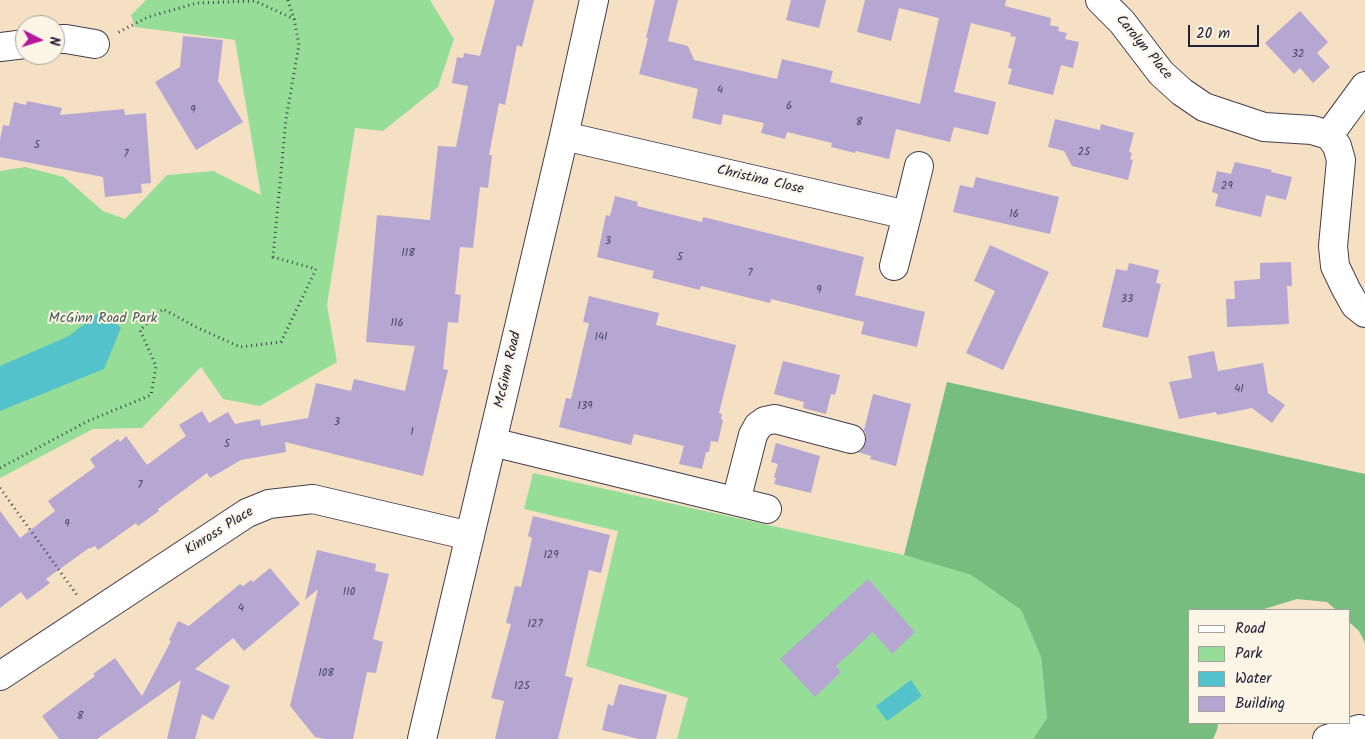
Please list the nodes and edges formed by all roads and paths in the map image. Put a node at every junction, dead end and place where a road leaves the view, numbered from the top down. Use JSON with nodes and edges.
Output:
{"nodes":[{"id":1,"x":288,"y":0,"type":"edge"},
{"id":2,"x":594,"y":0,"type":"edge"},
{"id":3,"x":1100,"y":0,"type":"edge"},
{"id":4,"x":294,"y":19,"type":"junction"},
{"id":5,"x":65,"y":39,"type":"edge"},
{"id":6,"x":95,"y":44,"type":"joint"},
{"id":7,"x":15,"y":45,"type":"edge"},
{"id":8,"x":0,"y":47,"type":"edge"},
{"id":9,"x":1365,"y":86,"type":"edge"},
{"id":10,"x":1329,"y":135,"type":"junction"},
{"id":11,"x":564,"y":136,"type":"junction"},
{"id":12,"x":919,"y":166,"type":"dead end"},
{"id":13,"x":907,"y":215,"type":"junction"},
{"id":14,"x":894,"y":266,"type":"dead end"},
{"id":15,"x":1365,"y":313,"type":"edge"},
{"id":16,"x":851,"y":439,"type":"dead end"},
{"id":17,"x":492,"y":442,"type":"junction"},
{"id":18,"x":0,"y":468,"type":"edge"},
{"id":19,"x":0,"y":488,"type":"edge"},
{"id":20,"x":736,"y":501,"type":"junction"},
{"id":21,"x":767,"y":509,"type":"dead end"},
{"id":22,"x":470,"y":536,"type":"junction"},
{"id":23,"x":91,"y":615,"type":"junction"},
{"id":24,"x":0,"y":676,"type":"edge"},
{"id":25,"x":1360,"y":729,"type":"dead end"},
{"id":26,"x":422,"y":739,"type":"edge"},
{"id":27,"x":1327,"y":739,"type":"edge"}],
"edges":[{"from":1,"to":4,"type":"path"},
{"from":2,"to":11,"type":"street","name":"McGinn Road"},
{"from":3,"to":10,"type":"street","name":"Carolyn Place"},
{"from":4,"to":6,"type":"path"},
{"from":4,"to":18,"type":"path"},
{"from":5,"to":6,"type":"street"},
{"from":7,"to":8,"type":"street"},
{"from":9,"to":10,"type":"street"},
{"from":10,"to":15,"type":"street"},
{"from":11,"to":13,"type":"street","name":"Christina Close"},
{"from":11,"to":17,"type":"street","name":"McGinn Road"},
{"from":12,"to":13,"type":"street"},
{"from":13,"to":14,"type":"street"},
{"from":16,"to":20,"type":"street"},
{"from":17,"to":20,"type":"street"},
{"from":17,"to":22,"type":"street","name":"McGinn Road"},
{"from":19,"to":23,"type":"path"},
{"from":20,"to":21,"type":"street"},
{"from":22,"to":23,"type":"street","name":"Kinross Place"},
{"from":22,"to":26,"type":"street","name":"McGinn Road"},
{"from":23,"to":24,"type":"street","name":"Kinross Place"},
{"from":25,"to":27,"type":"street"}]}
